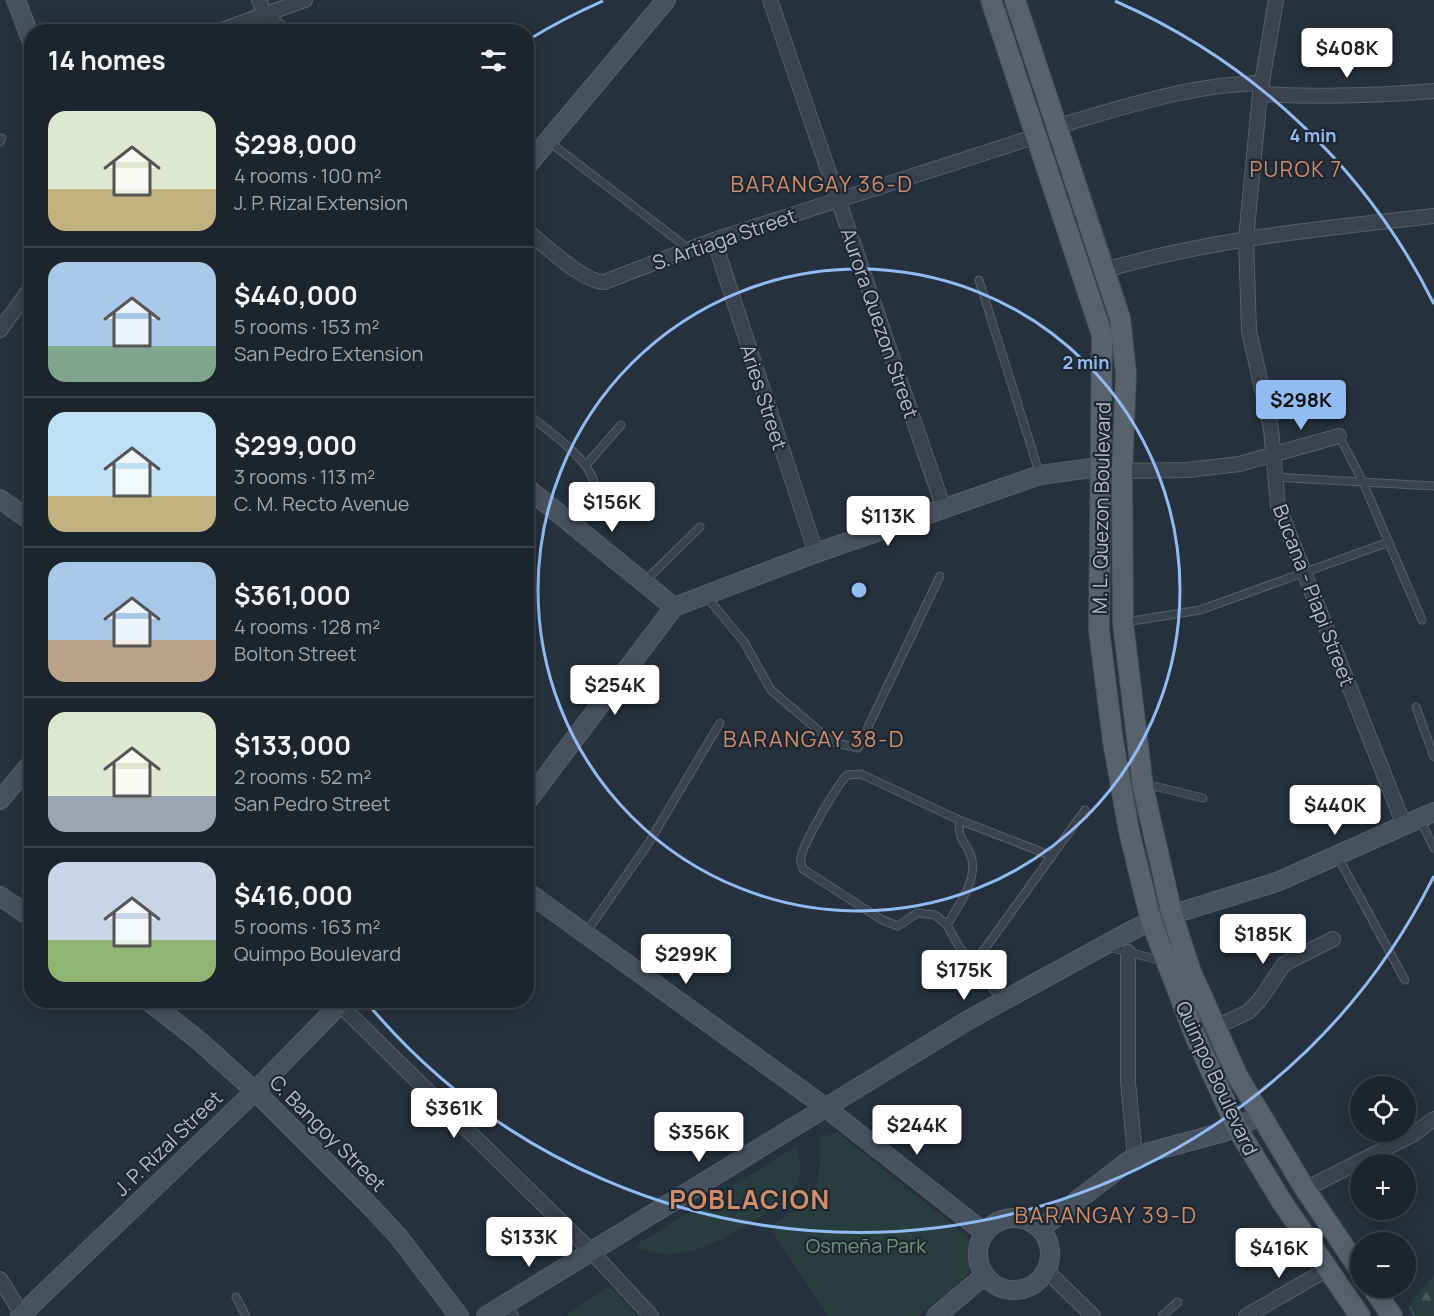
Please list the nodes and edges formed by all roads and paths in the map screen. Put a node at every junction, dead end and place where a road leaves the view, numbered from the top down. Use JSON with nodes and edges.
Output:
{"nodes":[{"id":1,"x":16,"y":0,"type":"edge"},
{"id":2,"x":259,"y":0,"type":"edge"},
{"id":3,"x":305,"y":0,"type":"edge"},
{"id":4,"x":666,"y":0,"type":"edge"},
{"id":5,"x":770,"y":0,"type":"edge"},
{"id":6,"x":991,"y":0,"type":"edge"},
{"id":7,"x":1015,"y":0,"type":"edge"},
{"id":8,"x":1276,"y":0,"type":"edge"},
{"id":9,"x":265,"y":15,"type":"junction"},
{"id":10,"x":25,"y":24,"type":"edge"},
{"id":11,"x":239,"y":24,"type":"edge"},
{"id":12,"x":276,"y":24,"type":"edge"},
{"id":13,"x":1261,"y":88,"type":"junction"},
{"id":14,"x":1434,"y":91,"type":"edge"},
{"id":15,"x":1058,"y":126,"type":"junction"},
{"id":16,"x":1037,"y":136,"type":"junction"},
{"id":17,"x":548,"y":141,"type":"junction"},
{"id":18,"x":534,"y":158,"type":"edge"},
{"id":19,"x":838,"y":200,"type":"junction"},
{"id":20,"x":1434,"y":216,"type":"edge"},
{"id":21,"x":534,"y":236,"type":"edge"},
{"id":22,"x":1246,"y":239,"type":"junction"},
{"id":23,"x":714,"y":240,"type":"junction"},
{"id":24,"x":689,"y":249,"type":"junction"},
{"id":25,"x":1105,"y":270,"type":"junction"},
{"id":26,"x":979,"y":280,"type":"dead end"},
{"id":27,"x":24,"y":297,"type":"edge"},
{"id":28,"x":0,"y":330,"type":"edge"},
{"id":29,"x":534,"y":420,"type":"edge"},
{"id":30,"x":621,"y":425,"type":"dead end"},
{"id":31,"x":1339,"y":436,"type":"joint"},
{"id":32,"x":1271,"y":456,"type":"junction"},
{"id":33,"x":587,"y":464,"type":"junction"},
{"id":34,"x":1099,"y":467,"type":"junction"},
{"id":35,"x":1122,"y":471,"type":"junction"},
{"id":36,"x":1040,"y":475,"type":"junction"},
{"id":37,"x":1274,"y":477,"type":"junction"},
{"id":38,"x":1362,"y":480,"type":"junction"},
{"id":39,"x":1434,"y":486,"type":"edge"},
{"id":40,"x":534,"y":494,"type":"edge"},
{"id":41,"x":0,"y":499,"type":"edge"},
{"id":42,"x":944,"y":509,"type":"junction"},
{"id":43,"x":24,"y":516,"type":"edge"},
{"id":44,"x":573,"y":524,"type":"junction"},
{"id":45,"x":700,"y":527,"type":"dead end"},
{"id":46,"x":1389,"y":542,"type":"junction"},
{"id":47,"x":816,"y":553,"type":"junction"},
{"id":48,"x":1303,"y":572,"type":"junction"},
{"id":49,"x":940,"y":576,"type":"dead end"},
{"id":50,"x":644,"y":582,"type":"junction"},
{"id":51,"x":706,"y":596,"type":"junction"},
{"id":52,"x":674,"y":607,"type":"junction"},
{"id":53,"x":1422,"y":620,"type":"dead end"},
{"id":54,"x":1123,"y":623,"type":"junction"},
{"id":55,"x":1416,"y":707,"type":"dead end"},
{"id":56,"x":720,"y":723,"type":"dead end"},
{"id":57,"x":1434,"y":757,"type":"edge"},
{"id":58,"x":24,"y":772,"type":"edge"},
{"id":59,"x":1143,"y":787,"type":"junction"},
{"id":60,"x":534,"y":792,"type":"edge"},
{"id":61,"x":1203,"y":798,"type":"dead end"},
{"id":62,"x":0,"y":800,"type":"edge"},
{"id":63,"x":1085,"y":810,"type":"dead end"},
{"id":64,"x":1419,"y":818,"type":"edge"},
{"id":65,"x":959,"y":820,"type":"junction"},
{"id":66,"x":1434,"y":848,"type":"edge"},
{"id":67,"x":1337,"y":855,"type":"junction"},
{"id":68,"x":1052,"y":856,"type":"junction"},
{"id":69,"x":0,"y":896,"type":"edge"},
{"id":70,"x":534,"y":897,"type":"edge"},
{"id":71,"x":24,"y":912,"type":"edge"},
{"id":72,"x":1172,"y":914,"type":"junction"},
{"id":73,"x":1151,"y":921,"type":"junction"},
{"id":74,"x":947,"y":926,"type":"junction"},
{"id":75,"x":585,"y":934,"type":"junction"},
{"id":76,"x":1333,"y":939,"type":"dead end"},
{"id":77,"x":1104,"y":945,"type":"junction"},
{"id":78,"x":1128,"y":952,"type":"junction"},
{"id":79,"x":1166,"y":962,"type":"junction"},
{"id":80,"x":973,"y":965,"type":"junction"},
{"id":81,"x":1405,"y":980,"type":"dead end"},
{"id":82,"x":1002,"y":1000,"type":"junction"},
{"id":83,"x":157,"y":1008,"type":"edge"},
{"id":84,"x":333,"y":1008,"type":"edge"},
{"id":85,"x":345,"y":1008,"type":"edge"},
{"id":86,"x":1214,"y":1028,"type":"junction"},
{"id":87,"x":255,"y":1091,"type":"junction"},
{"id":88,"x":825,"y":1107,"type":"junction"},
{"id":89,"x":1260,"y":1116,"type":"junction"},
{"id":90,"x":1434,"y":1119,"type":"edge"},
{"id":91,"x":1237,"y":1128,"type":"junction"},
{"id":92,"x":1135,"y":1156,"type":"junction"},
{"id":93,"x":1305,"y":1189,"type":"junction"},
{"id":94,"x":1040,"y":1229,"type":"junction"},
{"id":95,"x":986,"y":1233,"type":"junction"},
{"id":96,"x":591,"y":1251,"type":"junction"},
{"id":97,"x":1350,"y":1255,"type":"edge"},
{"id":98,"x":1328,"y":1269,"type":"junction"},
{"id":99,"x":1046,"y":1270,"type":"junction"},
{"id":100,"x":985,"y":1275,"type":"junction"},
{"id":101,"x":0,"y":1279,"type":"edge"},
{"id":102,"x":236,"y":1298,"type":"dead end"},
{"id":103,"x":1380,"y":1298,"type":"edge"},
{"id":104,"x":1178,"y":1302,"type":"dead end"},
{"id":105,"x":511,"y":1309,"type":"edge"},
{"id":106,"x":22,"y":1315,"type":"edge"},
{"id":107,"x":246,"y":1316,"type":"edge"},
{"id":108,"x":459,"y":1316,"type":"edge"},
{"id":109,"x":486,"y":1316,"type":"edge"},
{"id":110,"x":651,"y":1316,"type":"edge"},
{"id":111,"x":936,"y":1316,"type":"edge"},
{"id":112,"x":1093,"y":1316,"type":"edge"},
{"id":113,"x":1162,"y":1316,"type":"edge"},
{"id":114,"x":1245,"y":1316,"type":"edge"},
{"id":115,"x":1360,"y":1316,"type":"edge"},
{"id":116,"x":1392,"y":1316,"type":"edge"}],
"edges":[{"from":1,"to":10,"type":"main road"},
{"from":2,"to":9,"type":"street"},
{"from":3,"to":9,"type":"street"},
{"from":4,"to":17,"type":"main road"},
{"from":5,"to":19,"type":"street","name":"Aurora Quezon Street"},
{"from":6,"to":16,"type":"main road","name":"M. L. Quezon Boulevard"},
{"from":7,"to":15,"type":"main road","name":"M. L. Quezon Boulevard"},
{"from":8,"to":13,"type":"street","name":"Bucana - Piapi Street"},
{"from":9,"to":11,"type":"street"},
{"from":9,"to":12,"type":"street"},
{"from":13,"to":14,"type":"street"},
{"from":13,"to":15,"type":"street"},
{"from":13,"to":22,"type":"street","name":"Bucana - Piapi Street"},
{"from":15,"to":25,"type":"main road","name":"M. L. Quezon Boulevard"},
{"from":16,"to":19,"type":"street","name":"S. Artiaga Street"},
{"from":16,"to":34,"type":"main road","name":"M. L. Quezon Boulevard"},
{"from":17,"to":18,"type":"main road"},
{"from":17,"to":24,"type":"lane"},
{"from":19,"to":23,"type":"street","name":"S. Artiaga Street"},
{"from":19,"to":42,"type":"street","name":"Aurora Quezon Street"},
{"from":20,"to":22,"type":"street"},
{"from":21,"to":24,"type":"street","name":"S. Artiaga Street"},
{"from":22,"to":25,"type":"street"},
{"from":22,"to":32,"type":"street","name":"Bucana - Piapi Street"},
{"from":23,"to":24,"type":"street","name":"S. Artiaga Street"},
{"from":23,"to":47,"type":"street","name":"Aries Street"},
{"from":25,"to":35,"type":"main road","name":"M. L. Quezon Boulevard"},
{"from":26,"to":36,"type":"lane"},
{"from":27,"to":28,"type":"street"},
{"from":29,"to":33,"type":"lane"},
{"from":30,"to":33,"type":"lane"},
{"from":31,"to":32,"type":"street"},
{"from":31,"to":38,"type":"lane"},
{"from":32,"to":35,"type":"street"},
{"from":32,"to":37,"type":"street","name":"Bucana - Piapi Street"},
{"from":33,"to":44,"type":"lane"},
{"from":34,"to":36,"type":"main road"},
{"from":34,"to":73,"type":"main road","name":"M. L. Quezon Boulevard"},
{"from":35,"to":54,"type":"main road","name":"M. L. Quezon Boulevard"},
{"from":36,"to":42,"type":"main road"},
{"from":37,"to":38,"type":"lane"},
{"from":37,"to":48,"type":"street","name":"Bucana - Piapi Street"},
{"from":38,"to":39,"type":"lane"},
{"from":38,"to":46,"type":"lane"},
{"from":40,"to":44,"type":"main road"},
{"from":41,"to":43,"type":"main road"},
{"from":42,"to":47,"type":"main road"},
{"from":44,"to":50,"type":"main road"},
{"from":45,"to":50,"type":"lane"},
{"from":46,"to":48,"type":"lane"},
{"from":46,"to":53,"type":"lane"},
{"from":47,"to":51,"type":"main road"},
{"from":48,"to":54,"type":"lane"},
{"from":48,"to":64,"type":"street","name":"Bucana - Piapi Street"},
{"from":49,"to":51,"type":"lane"},
{"from":50,"to":52,"type":"main road"},
{"from":51,"to":52,"type":"main road"},
{"from":52,"to":60,"type":"main road"},
{"from":54,"to":59,"type":"main road","name":"M. L. Quezon Boulevard"},
{"from":55,"to":57,"type":"lane"},
{"from":56,"to":75,"type":"lane"},
{"from":58,"to":62,"type":"main road"},
{"from":59,"to":61,"type":"lane"},
{"from":59,"to":72,"type":"main road","name":"M. L. Quezon Boulevard"},
{"from":63,"to":68,"type":"lane"},
{"from":64,"to":66,"type":"lane"},
{"from":64,"to":67,"type":"main road"},
{"from":65,"to":68,"type":"lane"},
{"from":65,"to":74,"type":"lane"},
{"from":65,"to":74,"type":"lane"},
{"from":67,"to":72,"type":"main road"},
{"from":67,"to":81,"type":"lane"},
{"from":68,"to":80,"type":"lane"},
{"from":69,"to":71,"type":"main road"},
{"from":70,"to":75,"type":"main road"},
{"from":72,"to":73,"type":"main road"},
{"from":72,"to":86,"type":"main road","name":"Quimpo Boulevard"},
{"from":73,"to":77,"type":"main road"},
{"from":73,"to":79,"type":"main road","name":"Quimpo Boulevard"},
{"from":74,"to":80,"type":"lane"},
{"from":75,"to":88,"type":"main road"},
{"from":76,"to":86,"type":"street"},
{"from":77,"to":78,"type":"lane"},
{"from":77,"to":82,"type":"main road"},
{"from":78,"to":79,"type":"lane"},
{"from":78,"to":92,"type":"street"},
{"from":79,"to":91,"type":"main road","name":"Quimpo Boulevard"},
{"from":80,"to":82,"type":"lane"},
{"from":82,"to":88,"type":"main road"},
{"from":83,"to":87,"type":"main road","name":"C. Bangoy Street"},
{"from":84,"to":87,"type":"main road","name":"J. P. Rizal Street"},
{"from":85,"to":96,"type":"street"},
{"from":86,"to":89,"type":"main road","name":"Quimpo Boulevard"},
{"from":87,"to":106,"type":"main road","name":"J. P. Rizal Street"},
{"from":87,"to":108,"type":"main road","name":"C. Bangoy Street"},
{"from":88,"to":95,"type":"main road"},
{"from":88,"to":96,"type":"main road"},
{"from":89,"to":91,"type":"main road"},
{"from":89,"to":93,"type":"main road","name":"Quimpo Boulevard"},
{"from":90,"to":93,"type":"street"},
{"from":91,"to":92,"type":"main road"},
{"from":91,"to":98,"type":"main road","name":"Quimpo Boulevard"},
{"from":92,"to":94,"type":"main road"},
{"from":93,"to":97,"type":"main road","name":"Quimpo Boulevard"},
{"from":94,"to":95,"type":"main road"},
{"from":94,"to":99,"type":"main road"},
{"from":95,"to":100,"type":"main road"},
{"from":96,"to":105,"type":"main road"},
{"from":96,"to":110,"type":"street"},
{"from":98,"to":114,"type":"street"},
{"from":98,"to":115,"type":"main road","name":"Quimpo Boulevard"},
{"from":99,"to":100,"type":"main road"},
{"from":99,"to":112,"type":"street"},
{"from":100,"to":111,"type":"main road"},
{"from":101,"to":106,"type":"street"},
{"from":102,"to":107,"type":"lane"},
{"from":103,"to":116,"type":"main road"},
{"from":104,"to":113,"type":"lane"},
{"from":105,"to":109,"type":"main road"}]}
